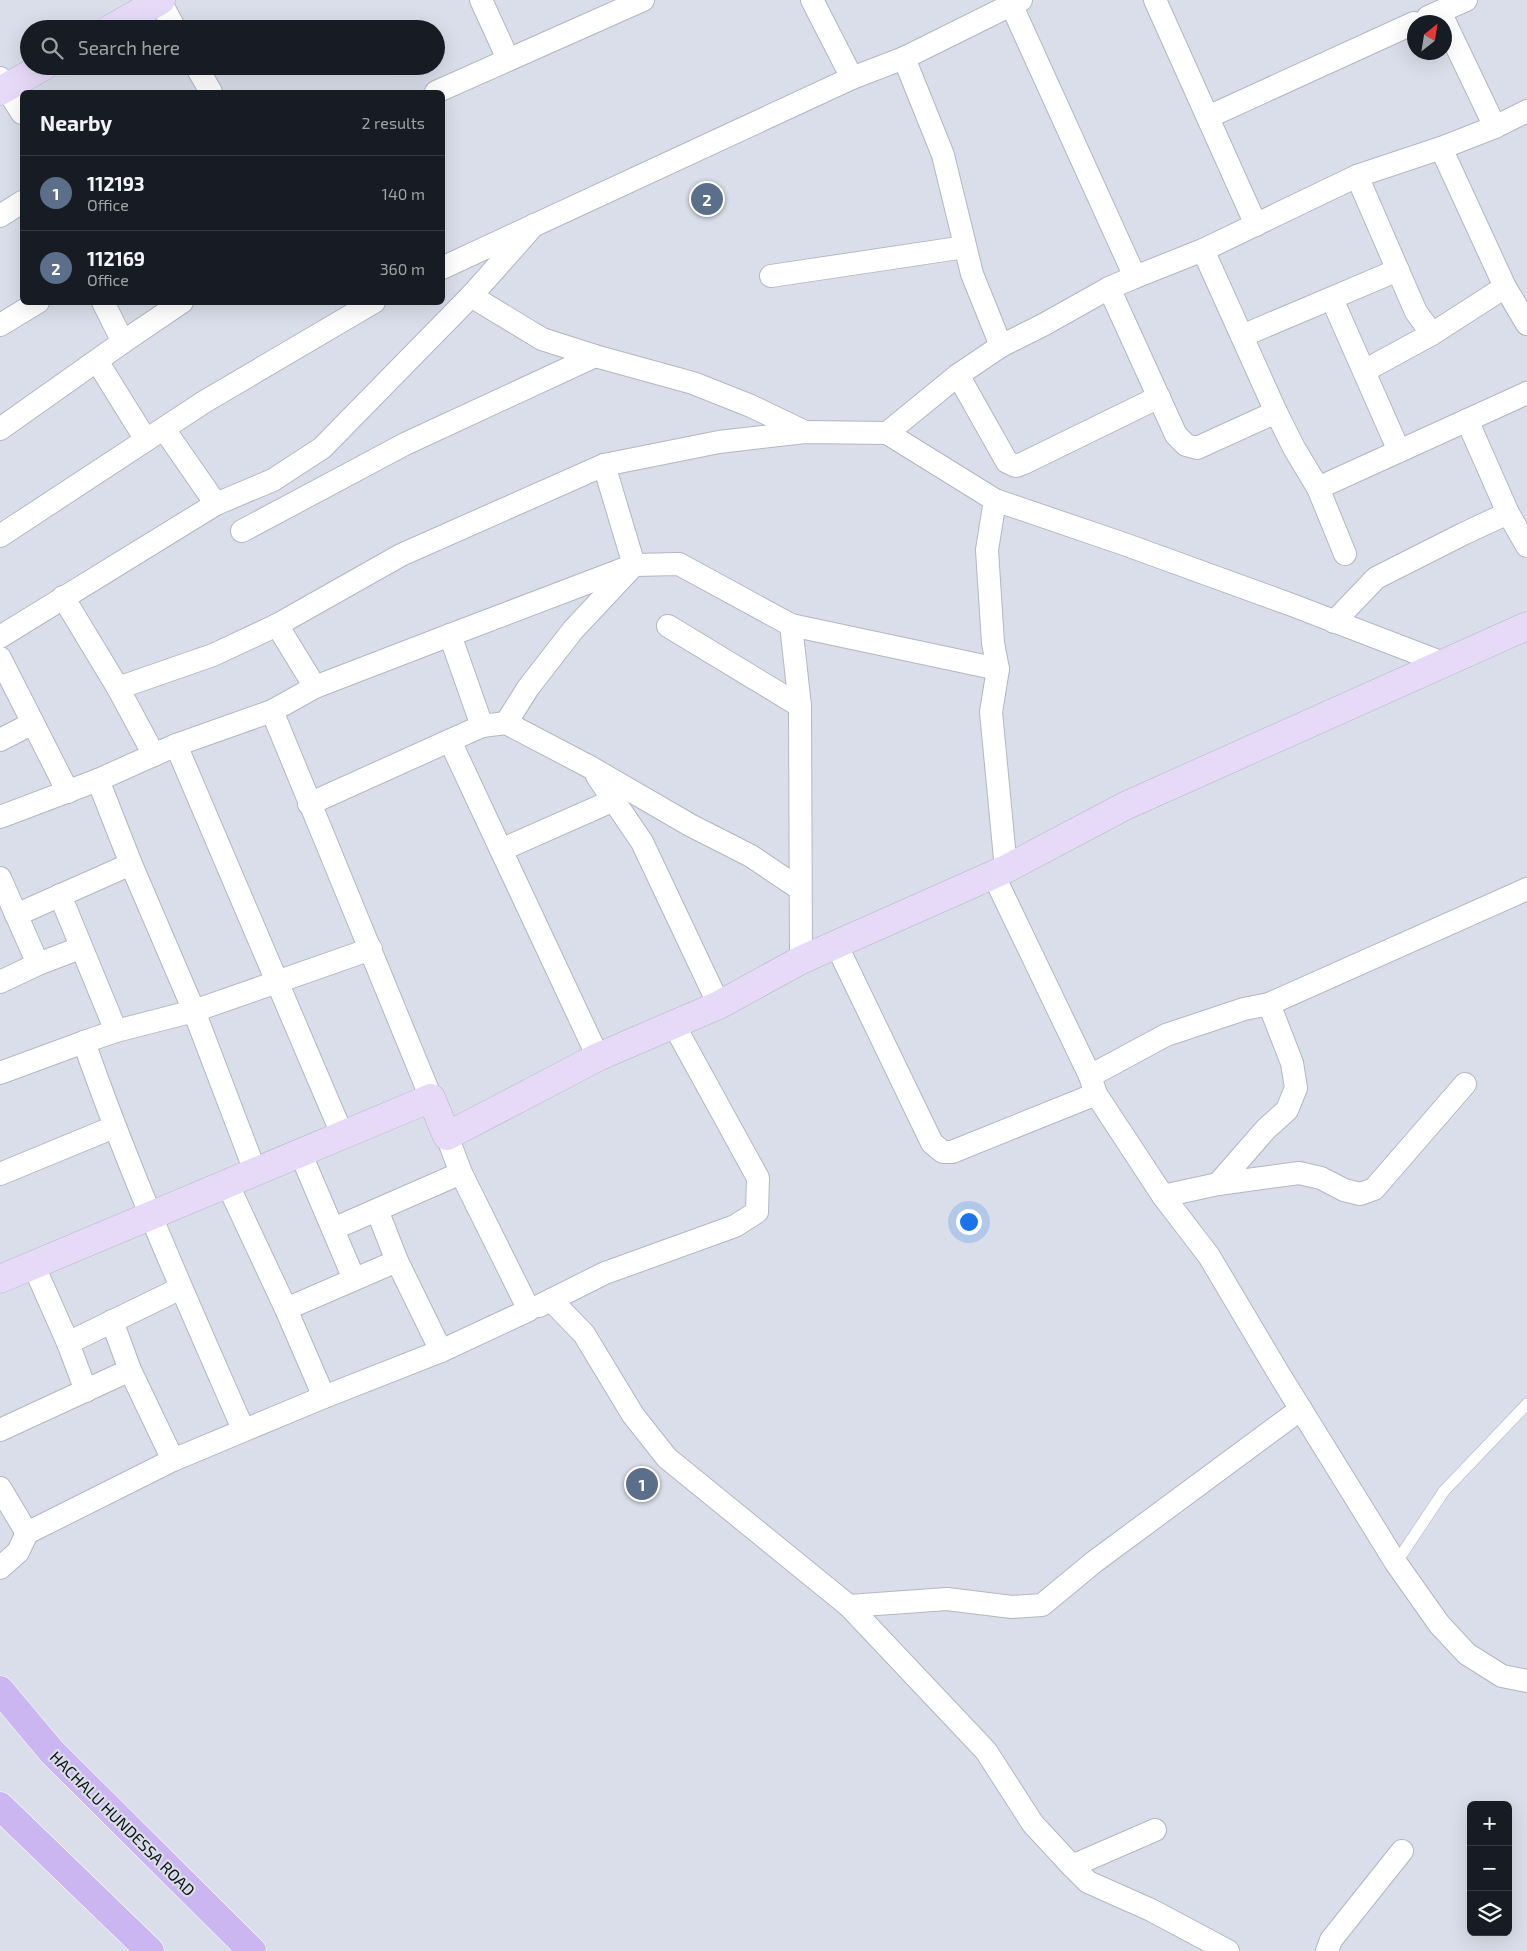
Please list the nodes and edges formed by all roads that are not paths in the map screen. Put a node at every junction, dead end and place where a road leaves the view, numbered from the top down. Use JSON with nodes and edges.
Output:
{"nodes":[{"id":1,"x":160,"y":0,"type":"edge"},
{"id":2,"x":481,"y":0,"type":"edge"},
{"id":3,"x":643,"y":0,"type":"edge"},
{"id":4,"x":812,"y":0,"type":"edge"},
{"id":5,"x":1155,"y":0,"type":"edge"},
{"id":6,"x":1466,"y":0,"type":"edge"},
{"id":7,"x":1016,"y":2,"type":"edge"},
{"id":8,"x":1440,"y":12,"type":"junction"},
{"id":9,"x":1433,"y":15,"type":"edge"},
{"id":10,"x":126,"y":20,"type":"edge"},
{"id":11,"x":170,"y":20,"type":"edge"},
{"id":12,"x":1407,"y":27,"type":"edge"},
{"id":13,"x":904,"y":58,"type":"junction"},
{"id":14,"x":508,"y":59,"type":"junction"},
{"id":15,"x":25,"y":75,"type":"edge"},
{"id":16,"x":201,"y":75,"type":"edge"},
{"id":17,"x":852,"y":78,"type":"junction"},
{"id":18,"x":2,"y":86,"type":"edge"},
{"id":19,"x":210,"y":90,"type":"edge"},
{"id":20,"x":440,"y":90,"type":"edge"},
{"id":21,"x":20,"y":110,"type":"edge"},
{"id":22,"x":1527,"y":111,"type":"edge"},
{"id":23,"x":1208,"y":117,"type":"junction"},
{"id":24,"x":1495,"y":127,"type":"junction"},
{"id":25,"x":1441,"y":148,"type":"junction"},
{"id":26,"x":1357,"y":176,"type":"junction"},
{"id":27,"x":20,"y":203,"type":"edge"},
{"id":28,"x":0,"y":216,"type":"edge"},
{"id":29,"x":534,"y":225,"type":"junction"},
{"id":30,"x":1256,"y":225,"type":"junction"},
{"id":31,"x":965,"y":247,"type":"junction"},
{"id":32,"x":1203,"y":250,"type":"junction"},
{"id":33,"x":445,"y":267,"type":"edge"},
{"id":34,"x":1398,"y":270,"type":"junction"},
{"id":35,"x":771,"y":276,"type":"dead end"},
{"id":36,"x":1135,"y":277,"type":"junction"},
{"id":37,"x":1505,"y":287,"type":"junction"},
{"id":38,"x":1109,"y":288,"type":"junction"},
{"id":39,"x":471,"y":296,"type":"junction"},
{"id":40,"x":1332,"y":299,"type":"junction"},
{"id":41,"x":33,"y":305,"type":"edge"},
{"id":42,"x":104,"y":305,"type":"edge"},
{"id":43,"x":178,"y":305,"type":"edge"},
{"id":44,"x":369,"y":305,"type":"edge"},
{"id":45,"x":1527,"y":324,"type":"edge"},
{"id":46,"x":0,"y":325,"type":"edge"},
{"id":47,"x":1432,"y":334,"type":"junction"},
{"id":48,"x":1242,"y":336,"type":"junction"},
{"id":49,"x":123,"y":342,"type":"junction"},
{"id":50,"x":1001,"y":346,"type":"junction"},
{"id":51,"x":595,"y":356,"type":"junction"},
{"id":52,"x":97,"y":360,"type":"junction"},
{"id":53,"x":1364,"y":371,"type":"junction"},
{"id":54,"x":958,"y":375,"type":"junction"},
{"id":55,"x":1527,"y":393,"type":"edge"},
{"id":56,"x":1159,"y":397,"type":"junction"},
{"id":57,"x":1276,"y":412,"type":"junction"},
{"id":58,"x":1466,"y":420,"type":"junction"},
{"id":59,"x":0,"y":429,"type":"edge"},
{"id":60,"x":805,"y":432,"type":"junction"},
{"id":61,"x":886,"y":433,"type":"junction"},
{"id":62,"x":155,"y":435,"type":"junction"},
{"id":63,"x":1399,"y":451,"type":"junction"},
{"id":64,"x":604,"y":465,"type":"junction"},
{"id":65,"x":1318,"y":488,"type":"junction"},
{"id":66,"x":995,"y":500,"type":"junction"},
{"id":67,"x":216,"y":504,"type":"junction"},
{"id":68,"x":1508,"y":512,"type":"junction"},
{"id":69,"x":242,"y":531,"type":"dead end"},
{"id":70,"x":0,"y":536,"type":"edge"},
{"id":71,"x":1527,"y":546,"type":"edge"},
{"id":72,"x":1346,"y":554,"type":"dead end"},
{"id":73,"x":634,"y":564,"type":"junction"},
{"id":74,"x":64,"y":597,"type":"junction"},
{"id":75,"x":1334,"y":622,"type":"junction"},
{"id":76,"x":791,"y":624,"type":"junction"},
{"id":77,"x":278,"y":625,"type":"junction"},
{"id":78,"x":668,"y":626,"type":"dead end"},
{"id":79,"x":1527,"y":626,"type":"edge"},
{"id":80,"x":450,"y":634,"type":"junction"},
{"id":81,"x":0,"y":637,"type":"edge"},
{"id":82,"x":0,"y":658,"type":"edge"},
{"id":83,"x":1443,"y":663,"type":"junction"},
{"id":84,"x":998,"y":669,"type":"junction"},
{"id":85,"x":315,"y":686,"type":"junction"},
{"id":86,"x":118,"y":688,"type":"junction"},
{"id":87,"x":800,"y":706,"type":"junction"},
{"id":88,"x":272,"y":711,"type":"junction"},
{"id":89,"x":506,"y":722,"type":"junction"},
{"id":90,"x":33,"y":723,"type":"junction"},
{"id":91,"x":482,"y":726,"type":"junction"},
{"id":92,"x":0,"y":740,"type":"edge"},
{"id":93,"x":450,"y":740,"type":"junction"},
{"id":94,"x":176,"y":745,"type":"junction"},
{"id":95,"x":154,"y":755,"type":"junction"},
{"id":96,"x":590,"y":767,"type":"junction"},
{"id":97,"x":98,"y":780,"type":"junction"},
{"id":98,"x":68,"y":792,"type":"junction"},
{"id":99,"x":614,"y":800,"type":"junction"},
{"id":100,"x":309,"y":804,"type":"junction"},
{"id":101,"x":0,"y":817,"type":"edge"},
{"id":102,"x":501,"y":850,"type":"junction"},
{"id":103,"x":131,"y":864,"type":"junction"},
{"id":104,"x":1000,"y":872,"type":"junction"},
{"id":105,"x":0,"y":878,"type":"edge"},
{"id":106,"x":800,"y":889,"type":"junction"},
{"id":107,"x":1527,"y":889,"type":"edge"},
{"id":108,"x":60,"y":895,"type":"junction"},
{"id":109,"x":16,"y":915,"type":"junction"},
{"id":110,"x":836,"y":944,"type":"junction"},
{"id":111,"x":80,"y":948,"type":"junction"},
{"id":112,"x":372,"y":949,"type":"junction"},
{"id":113,"x":801,"y":960,"type":"junction"},
{"id":114,"x":38,"y":964,"type":"junction"},
{"id":115,"x":0,"y":982,"type":"edge"},
{"id":116,"x":276,"y":982,"type":"junction"},
{"id":117,"x":719,"y":1004,"type":"junction"},
{"id":118,"x":1269,"y":1004,"type":"junction"},
{"id":119,"x":194,"y":1012,"type":"junction"},
{"id":120,"x":674,"y":1025,"type":"junction"},
{"id":121,"x":116,"y":1031,"type":"junction"},
{"id":122,"x":84,"y":1042,"type":"junction"},
{"id":123,"x":598,"y":1057,"type":"junction"},
{"id":124,"x":0,"y":1073,"type":"edge"},
{"id":125,"x":1465,"y":1084,"type":"dead end"},
{"id":126,"x":1093,"y":1085,"type":"junction"},
{"id":127,"x":431,"y":1098,"type":"junction"},
{"id":128,"x":114,"y":1127,"type":"junction"},
{"id":129,"x":342,"y":1134,"type":"junction"},
{"id":130,"x":447,"y":1136,"type":"junction"},
{"id":131,"x":300,"y":1152,"type":"junction"},
{"id":132,"x":255,"y":1171,"type":"junction"},
{"id":133,"x":461,"y":1173,"type":"junction"},
{"id":134,"x":0,"y":1174,"type":"edge"},
{"id":135,"x":228,"y":1183,"type":"junction"},
{"id":136,"x":1218,"y":1184,"type":"junction"},
{"id":137,"x":1163,"y":1196,"type":"junction"},
{"id":138,"x":377,"y":1210,"type":"junction"},
{"id":139,"x":151,"y":1216,"type":"junction"},
{"id":140,"x":333,"y":1229,"type":"junction"},
{"id":141,"x":397,"y":1261,"type":"junction"},
{"id":142,"x":33,"y":1264,"type":"junction"},
{"id":143,"x":0,"y":1279,"type":"edge"},
{"id":144,"x":354,"y":1279,"type":"junction"},
{"id":145,"x":181,"y":1288,"type":"junction"},
{"id":146,"x":551,"y":1300,"type":"junction"},
{"id":147,"x":286,"y":1309,"type":"junction"},
{"id":148,"x":529,"y":1310,"type":"junction"},
{"id":149,"x":112,"y":1321,"type":"junction"},
{"id":150,"x":68,"y":1343,"type":"junction"},
{"id":151,"x":441,"y":1351,"type":"junction"},
{"id":152,"x":130,"y":1370,"type":"junction"},
{"id":153,"x":86,"y":1391,"type":"junction"},
{"id":154,"x":324,"y":1396,"type":"junction"},
{"id":155,"x":1527,"y":1404,"type":"edge"},
{"id":156,"x":1301,"y":1409,"type":"junction"},
{"id":157,"x":243,"y":1429,"type":"junction"},
{"id":158,"x":0,"y":1430,"type":"edge"},
{"id":159,"x":173,"y":1460,"type":"junction"},
{"id":160,"x":0,"y":1488,"type":"edge"},
{"id":161,"x":27,"y":1533,"type":"junction"},
{"id":162,"x":1396,"y":1563,"type":"junction"},
{"id":163,"x":0,"y":1568,"type":"edge"},
{"id":164,"x":849,"y":1606,"type":"junction"},
{"id":165,"x":1527,"y":1681,"type":"edge"},
{"id":166,"x":0,"y":1690,"type":"edge"},
{"id":167,"x":0,"y":1806,"type":"edge"},
{"id":168,"x":1155,"y":1830,"type":"dead end"},
{"id":169,"x":1402,"y":1851,"type":"dead end"},
{"id":170,"x":1072,"y":1866,"type":"junction"},
{"id":171,"x":150,"y":1951,"type":"edge"},
{"id":172,"x":252,"y":1951,"type":"edge"},
{"id":173,"x":1228,"y":1951,"type":"edge"},
{"id":174,"x":1327,"y":1951,"type":"edge"}],
"edges":[{"from":1,"to":10,"type":"street"},
{"from":1,"to":11,"type":"street"},
{"from":2,"to":14,"type":"street"},
{"from":3,"to":14,"type":"street"},
{"from":4,"to":17,"type":"street"},
{"from":5,"to":23,"type":"street"},
{"from":6,"to":8,"type":"street"},
{"from":7,"to":13,"type":"street"},
{"from":7,"to":36,"type":"street"},
{"from":8,"to":9,"type":"street"},
{"from":8,"to":24,"type":"street"},
{"from":12,"to":23,"type":"street"},
{"from":13,"to":17,"type":"street"},
{"from":13,"to":31,"type":"street"},
{"from":14,"to":20,"type":"street"},
{"from":15,"to":18,"type":"street"},
{"from":16,"to":19,"type":"street"},
{"from":17,"to":29,"type":"street"},
{"from":18,"to":21,"type":"street"},
{"from":22,"to":24,"type":"street"},
{"from":23,"to":30,"type":"street"},
{"from":24,"to":25,"type":"street"},
{"from":25,"to":26,"type":"street"},
{"from":25,"to":37,"type":"street"},
{"from":26,"to":30,"type":"street"},
{"from":26,"to":34,"type":"street"},
{"from":27,"to":28,"type":"street"},
{"from":29,"to":33,"type":"street"},
{"from":29,"to":39,"type":"street"},
{"from":30,"to":32,"type":"street"},
{"from":31,"to":35,"type":"street"},
{"from":31,"to":50,"type":"street"},
{"from":32,"to":36,"type":"street"},
{"from":32,"to":48,"type":"street"},
{"from":34,"to":40,"type":"street"},
{"from":34,"to":47,"type":"street"},
{"from":36,"to":38,"type":"street"},
{"from":37,"to":45,"type":"street"},
{"from":37,"to":47,"type":"street"},
{"from":38,"to":50,"type":"street"},
{"from":38,"to":56,"type":"street"},
{"from":39,"to":51,"type":"street"},
{"from":39,"to":67,"type":"street"},
{"from":40,"to":48,"type":"street"},
{"from":40,"to":53,"type":"street"},
{"from":41,"to":46,"type":"street"},
{"from":42,"to":49,"type":"street"},
{"from":43,"to":49,"type":"street"},
{"from":44,"to":62,"type":"street"},
{"from":47,"to":53,"type":"street"},
{"from":48,"to":57,"type":"street"},
{"from":49,"to":52,"type":"street"},
{"from":50,"to":54,"type":"street"},
{"from":51,"to":60,"type":"street"},
{"from":51,"to":69,"type":"street"},
{"from":52,"to":59,"type":"street"},
{"from":52,"to":62,"type":"street"},
{"from":53,"to":63,"type":"street"},
{"from":54,"to":56,"type":"street"},
{"from":54,"to":61,"type":"street"},
{"from":55,"to":58,"type":"street"},
{"from":56,"to":57,"type":"street"},
{"from":57,"to":65,"type":"street"},
{"from":58,"to":63,"type":"street"},
{"from":58,"to":68,"type":"street"},
{"from":60,"to":61,"type":"street"},
{"from":60,"to":64,"type":"street"},
{"from":61,"to":66,"type":"street"},
{"from":62,"to":67,"type":"street"},
{"from":62,"to":70,"type":"street"},
{"from":63,"to":65,"type":"street"},
{"from":64,"to":73,"type":"street"},
{"from":64,"to":77,"type":"street"},
{"from":65,"to":72,"type":"street"},
{"from":66,"to":75,"type":"street"},
{"from":66,"to":84,"type":"street"},
{"from":67,"to":74,"type":"street"},
{"from":68,"to":71,"type":"street"},
{"from":68,"to":75,"type":"street"},
{"from":73,"to":76,"type":"street"},
{"from":73,"to":80,"type":"street"},
{"from":73,"to":89,"type":"street"},
{"from":74,"to":81,"type":"street"},
{"from":74,"to":86,"type":"street"},
{"from":75,"to":83,"type":"street"},
{"from":76,"to":84,"type":"street"},
{"from":76,"to":87,"type":"street"},
{"from":77,"to":85,"type":"street"},
{"from":77,"to":86,"type":"street"},
{"from":78,"to":87,"type":"street"},
{"from":79,"to":83,"type":"street"},
{"from":80,"to":85,"type":"street"},
{"from":80,"to":91,"type":"street"},
{"from":82,"to":90,"type":"street"},
{"from":83,"to":104,"type":"street"},
{"from":84,"to":104,"type":"street"},
{"from":85,"to":88,"type":"street"},
{"from":86,"to":95,"type":"street"},
{"from":87,"to":106,"type":"street"},
{"from":88,"to":94,"type":"street"},
{"from":88,"to":100,"type":"street"},
{"from":89,"to":91,"type":"street"},
{"from":89,"to":96,"type":"street"},
{"from":90,"to":92,"type":"street"},
{"from":90,"to":98,"type":"street"},
{"from":91,"to":93,"type":"street"},
{"from":93,"to":100,"type":"street"},
{"from":93,"to":102,"type":"street"},
{"from":94,"to":95,"type":"street"},
{"from":94,"to":116,"type":"street"},
{"from":95,"to":97,"type":"street"},
{"from":96,"to":99,"type":"street"},
{"from":96,"to":106,"type":"street"},
{"from":97,"to":98,"type":"street"},
{"from":97,"to":103,"type":"street"},
{"from":98,"to":101,"type":"street"},
{"from":99,"to":102,"type":"street"},
{"from":99,"to":117,"type":"street"},
{"from":100,"to":112,"type":"street"},
{"from":102,"to":123,"type":"street"},
{"from":103,"to":108,"type":"street"},
{"from":103,"to":119,"type":"street"},
{"from":104,"to":110,"type":"street"},
{"from":104,"to":126,"type":"street"},
{"from":105,"to":109,"type":"street"},
{"from":106,"to":113,"type":"street"},
{"from":107,"to":118,"type":"street"},
{"from":108,"to":109,"type":"street"},
{"from":108,"to":111,"type":"street"},
{"from":109,"to":114,"type":"street"},
{"from":110,"to":113,"type":"street"},
{"from":110,"to":126,"type":"street"},
{"from":111,"to":114,"type":"street"},
{"from":111,"to":121,"type":"street"},
{"from":112,"to":116,"type":"street"},
{"from":112,"to":127,"type":"street"},
{"from":113,"to":117,"type":"street"},
{"from":114,"to":115,"type":"street"},
{"from":116,"to":119,"type":"street"},
{"from":116,"to":129,"type":"street"},
{"from":117,"to":120,"type":"street"},
{"from":118,"to":126,"type":"street"},
{"from":118,"to":136,"type":"street"},
{"from":119,"to":121,"type":"street"},
{"from":119,"to":132,"type":"street"},
{"from":120,"to":123,"type":"street"},
{"from":120,"to":146,"type":"street"},
{"from":121,"to":122,"type":"street"},
{"from":122,"to":124,"type":"street"},
{"from":122,"to":128,"type":"street"},
{"from":123,"to":130,"type":"street"},
{"from":125,"to":136,"type":"street"},
{"from":126,"to":137,"type":"street"},
{"from":127,"to":129,"type":"street"},
{"from":127,"to":130,"type":"street"},
{"from":128,"to":134,"type":"street"},
{"from":128,"to":139,"type":"street"},
{"from":129,"to":131,"type":"street"},
{"from":130,"to":133,"type":"street"},
{"from":131,"to":132,"type":"street"},
{"from":131,"to":140,"type":"street"},
{"from":132,"to":135,"type":"street"},
{"from":133,"to":138,"type":"street"},
{"from":133,"to":148,"type":"street"},
{"from":135,"to":139,"type":"street"},
{"from":135,"to":147,"type":"street"},
{"from":136,"to":137,"type":"street"},
{"from":137,"to":156,"type":"street"},
{"from":138,"to":140,"type":"street"},
{"from":138,"to":141,"type":"street"},
{"from":139,"to":142,"type":"street"},
{"from":139,"to":145,"type":"street"},
{"from":140,"to":144,"type":"street"},
{"from":141,"to":144,"type":"street"},
{"from":141,"to":151,"type":"street"},
{"from":142,"to":143,"type":"street"},
{"from":142,"to":150,"type":"street"},
{"from":144,"to":147,"type":"street"},
{"from":145,"to":149,"type":"street"},
{"from":145,"to":157,"type":"street"},
{"from":146,"to":148,"type":"street"},
{"from":146,"to":164,"type":"street"},
{"from":147,"to":154,"type":"street"},
{"from":148,"to":151,"type":"street"},
{"from":149,"to":150,"type":"street"},
{"from":149,"to":152,"type":"street"},
{"from":150,"to":153,"type":"street"},
{"from":151,"to":154,"type":"street"},
{"from":152,"to":153,"type":"street"},
{"from":152,"to":159,"type":"street"},
{"from":153,"to":158,"type":"street"},
{"from":154,"to":157,"type":"street"},
{"from":155,"to":162,"type":"lane"},
{"from":156,"to":162,"type":"street"},
{"from":156,"to":164,"type":"street"},
{"from":157,"to":159,"type":"street"},
{"from":159,"to":161,"type":"street"},
{"from":160,"to":161,"type":"street"},
{"from":161,"to":163,"type":"street"},
{"from":162,"to":165,"type":"street"},
{"from":164,"to":170,"type":"street"},
{"from":166,"to":172,"type":"main road","name":"HACHALU HUNDESSA ROAD"},
{"from":167,"to":171,"type":"main road"},
{"from":168,"to":170,"type":"street"},
{"from":169,"to":174,"type":"street"},
{"from":170,"to":173,"type":"street"}]}
